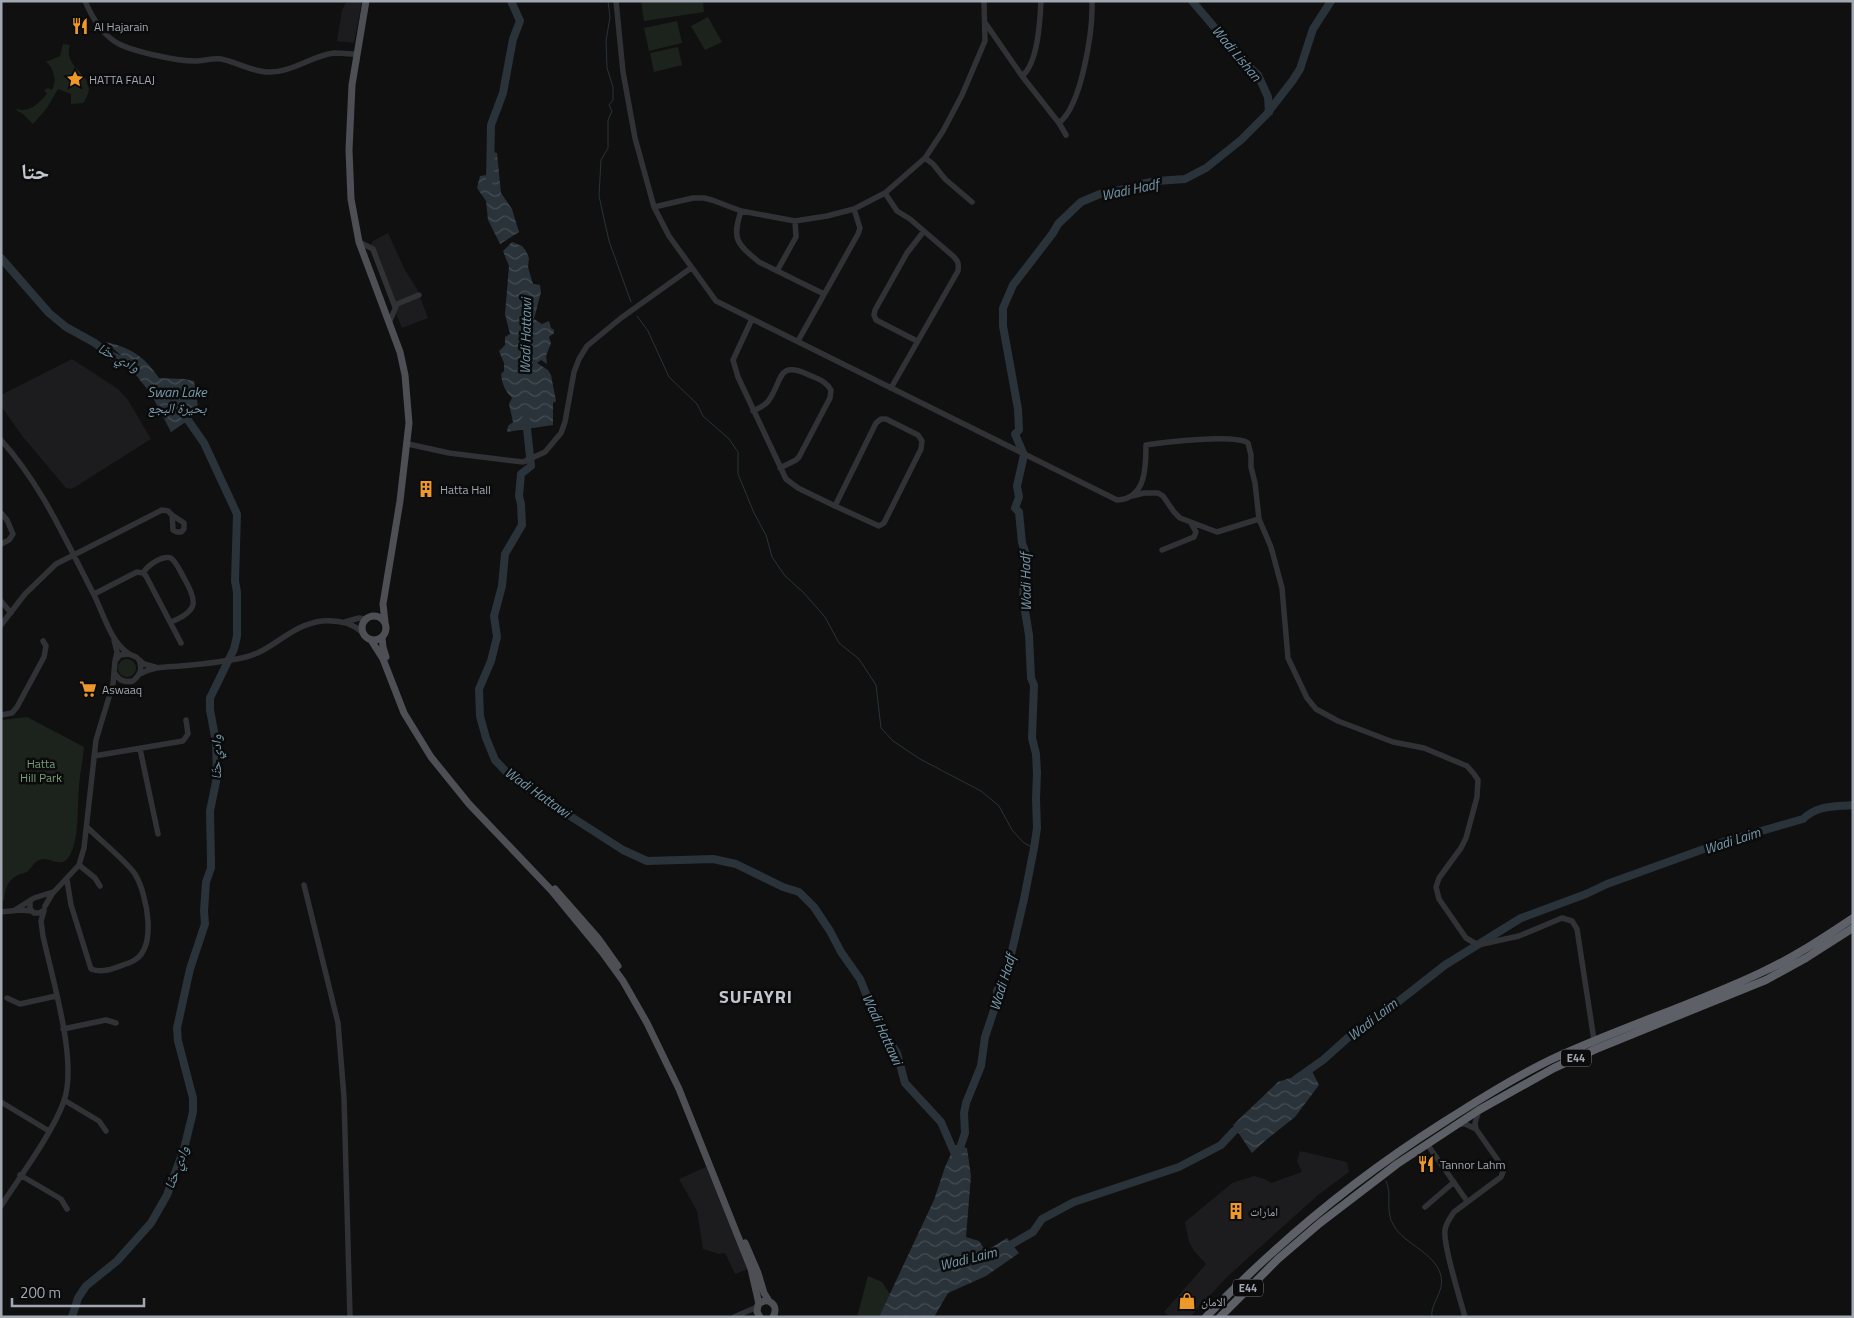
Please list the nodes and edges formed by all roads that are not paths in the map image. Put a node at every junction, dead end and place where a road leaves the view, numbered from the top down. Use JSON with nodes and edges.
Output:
{"nodes":[{"id":1,"x":85,"y":1,"type":"edge"},
{"id":2,"x":366,"y":1,"type":"edge"},
{"id":3,"x":616,"y":1,"type":"edge"},
{"id":4,"x":984,"y":1,"type":"edge"},
{"id":5,"x":1041,"y":1,"type":"edge"},
{"id":6,"x":1092,"y":1,"type":"edge"},
{"id":7,"x":985,"y":23,"type":"junction"},
{"id":8,"x":997,"y":43,"type":"junction"},
{"id":9,"x":983,"y":46,"type":"junction"},
{"id":10,"x":356,"y":54,"type":"junction"},
{"id":11,"x":1022,"y":76,"type":"junction"},
{"id":12,"x":1059,"y":124,"type":"junction"},
{"id":13,"x":1066,"y":134,"type":"dead end"},
{"id":14,"x":925,"y":158,"type":"junction"},
{"id":15,"x":885,"y":193,"type":"junction"},
{"id":16,"x":972,"y":202,"type":"dead end"},
{"id":17,"x":654,"y":207,"type":"junction"},
{"id":18,"x":854,"y":209,"type":"junction"},
{"id":19,"x":741,"y":211,"type":"junction"},
{"id":20,"x":795,"y":221,"type":"junction"},
{"id":21,"x":924,"y":231,"type":"junction"},
{"id":22,"x":359,"y":242,"type":"junction"},
{"id":23,"x":691,"y":268,"type":"junction"},
{"id":24,"x":776,"y":271,"type":"junction"},
{"id":25,"x":824,"y":294,"type":"junction"},
{"id":26,"x":419,"y":295,"type":"dead end"},
{"id":27,"x":395,"y":307,"type":"junction"},
{"id":28,"x":752,"y":319,"type":"junction"},
{"id":29,"x":390,"y":321,"type":"junction"},
{"id":30,"x":798,"y":341,"type":"junction"},
{"id":31,"x":917,"y":341,"type":"junction"},
{"id":32,"x":891,"y":388,"type":"junction"},
{"id":33,"x":753,"y":411,"type":"junction"},
{"id":34,"x":1,"y":440,"type":"edge"},
{"id":35,"x":408,"y":446,"type":"junction"},
{"id":36,"x":780,"y":468,"type":"junction"},
{"id":37,"x":1130,"y":497,"type":"junction"},
{"id":38,"x":835,"y":506,"type":"junction"},
{"id":39,"x":2,"y":514,"type":"edge"},
{"id":40,"x":172,"y":515,"type":"dead end"},
{"id":41,"x":1259,"y":519,"type":"junction"},
{"id":42,"x":1191,"y":522,"type":"junction"},
{"id":43,"x":1,"y":544,"type":"edge"},
{"id":44,"x":1162,"y":550,"type":"dead end"},
{"id":45,"x":73,"y":555,"type":"junction"},
{"id":46,"x":143,"y":573,"type":"junction"},
{"id":47,"x":94,"y":594,"type":"junction"},
{"id":48,"x":385,"y":594,"type":"junction"},
{"id":49,"x":1,"y":601,"type":"edge"},
{"id":50,"x":11,"y":613,"type":"junction"},
{"id":51,"x":368,"y":617,"type":"junction"},
{"id":52,"x":171,"y":622,"type":"junction"},
{"id":53,"x":345,"y":622,"type":"junction"},
{"id":54,"x":385,"y":622,"type":"junction"},
{"id":55,"x":1,"y":625,"type":"edge"},
{"id":56,"x":362,"y":632,"type":"junction"},
{"id":57,"x":382,"y":637,"type":"junction"},
{"id":58,"x":114,"y":638,"type":"junction"},
{"id":59,"x":371,"y":640,"type":"junction"},
{"id":60,"x":43,"y":641,"type":"dead end"},
{"id":61,"x":181,"y":643,"type":"dead end"},
{"id":62,"x":129,"y":654,"type":"junction"},
{"id":63,"x":139,"y":660,"type":"junction"},
{"id":64,"x":115,"y":661,"type":"junction"},
{"id":65,"x":155,"y":667,"type":"junction"},
{"id":66,"x":114,"y":672,"type":"junction"},
{"id":67,"x":140,"y":674,"type":"junction"},
{"id":68,"x":128,"y":682,"type":"junction"},
{"id":69,"x":110,"y":694,"type":"junction"},
{"id":70,"x":1,"y":715,"type":"edge"},
{"id":71,"x":186,"y":720,"type":"dead end"},
{"id":72,"x":140,"y":749,"type":"junction"},
{"id":73,"x":94,"y":756,"type":"junction"},
{"id":74,"x":88,"y":828,"type":"junction"},
{"id":75,"x":158,"y":834,"type":"dead end"},
{"id":76,"x":79,"y":865,"type":"junction"},
{"id":77,"x":67,"y":880,"type":"junction"},
{"id":78,"x":304,"y":885,"type":"dead end"},
{"id":79,"x":100,"y":886,"type":"dead end"},
{"id":80,"x":56,"y":890,"type":"junction"},
{"id":81,"x":37,"y":897,"type":"junction"},
{"id":82,"x":30,"y":902,"type":"junction"},
{"id":83,"x":44,"y":908,"type":"junction"},
{"id":84,"x":15,"y":910,"type":"junction"},
{"id":85,"x":1,"y":912,"type":"edge"},
{"id":86,"x":33,"y":912,"type":"junction"},
{"id":87,"x":1853,"y":918,"type":"edge"},
{"id":88,"x":41,"y":921,"type":"junction"},
{"id":89,"x":1853,"y":928,"type":"edge"},
{"id":90,"x":56,"y":996,"type":"junction"},
{"id":91,"x":7,"y":998,"type":"dead end"},
{"id":92,"x":116,"y":1023,"type":"dead end"},
{"id":93,"x":63,"y":1029,"type":"junction"},
{"id":94,"x":1594,"y":1040,"type":"junction"},
{"id":95,"x":64,"y":1100,"type":"junction"},
{"id":96,"x":1,"y":1102,"type":"edge"},
{"id":97,"x":1479,"y":1110,"type":"junction"},
{"id":98,"x":1457,"y":1124,"type":"junction"},
{"id":99,"x":1476,"y":1129,"type":"junction"},
{"id":100,"x":49,"y":1130,"type":"junction"},
{"id":101,"x":106,"y":1131,"type":"dead end"},
{"id":102,"x":1427,"y":1144,"type":"junction"},
{"id":103,"x":20,"y":1175,"type":"junction"},
{"id":104,"x":1454,"y":1182,"type":"junction"},
{"id":105,"x":1336,"y":1199,"type":"junction"},
{"id":106,"x":1467,"y":1201,"type":"junction"},
{"id":107,"x":1,"y":1206,"type":"edge"},
{"id":108,"x":1424,"y":1207,"type":"dead end"},
{"id":109,"x":67,"y":1209,"type":"dead end"},
{"id":110,"x":1320,"y":1223,"type":"junction"},
{"id":111,"x":769,"y":1301,"type":"junction"},
{"id":112,"x":758,"y":1306,"type":"junction"},
{"id":113,"x":737,"y":1315,"type":"edge"},
{"id":114,"x":774,"y":1316,"type":"edge"},
{"id":115,"x":350,"y":1317,"type":"edge"},
{"id":116,"x":759,"y":1317,"type":"edge"},
{"id":117,"x":1206,"y":1317,"type":"edge"},
{"id":118,"x":1220,"y":1317,"type":"edge"},
{"id":119,"x":1465,"y":1317,"type":"edge"}],
"edges":[{"from":1,"to":10,"type":"street"},
{"from":2,"to":10,"type":"main road"},
{"from":3,"to":17,"type":"street"},
{"from":4,"to":7,"type":"street"},
{"from":5,"to":11,"type":"street"},
{"from":6,"to":12,"type":"street"},
{"from":7,"to":8,"type":"street"},
{"from":7,"to":9,"type":"street"},
{"from":8,"to":9,"type":"street"},
{"from":8,"to":11,"type":"street"},
{"from":9,"to":14,"type":"street"},
{"from":10,"to":22,"type":"main road"},
{"from":11,"to":12,"type":"street"},
{"from":12,"to":13,"type":"street"},
{"from":14,"to":15,"type":"street"},
{"from":14,"to":16,"type":"street"},
{"from":15,"to":18,"type":"street"},
{"from":15,"to":21,"type":"street"},
{"from":17,"to":19,"type":"street"},
{"from":17,"to":23,"type":"street"},
{"from":18,"to":20,"type":"street"},
{"from":18,"to":25,"type":"street"},
{"from":19,"to":20,"type":"street"},
{"from":19,"to":24,"type":"street"},
{"from":20,"to":24,"type":"street"},
{"from":21,"to":31,"type":"street"},
{"from":21,"to":31,"type":"street"},
{"from":22,"to":27,"type":"street"},
{"from":22,"to":29,"type":"main road"},
{"from":23,"to":28,"type":"street"},
{"from":23,"to":35,"type":"street"},
{"from":24,"to":25,"type":"street"},
{"from":25,"to":30,"type":"street"},
{"from":26,"to":27,"type":"street"},
{"from":27,"to":29,"type":"street"},
{"from":28,"to":30,"type":"street"},
{"from":28,"to":33,"type":"street"},
{"from":29,"to":35,"type":"main road"},
{"from":30,"to":32,"type":"street"},
{"from":31,"to":32,"type":"street"},
{"from":32,"to":37,"type":"street"},
{"from":33,"to":36,"type":"street"},
{"from":33,"to":36,"type":"street"},
{"from":34,"to":45,"type":"street"},
{"from":35,"to":48,"type":"main road"},
{"from":36,"to":38,"type":"street"},
{"from":37,"to":41,"type":"street"},
{"from":37,"to":42,"type":"street"},
{"from":38,"to":38,"type":"street"},
{"from":39,"to":43,"type":"street"},
{"from":40,"to":45,"type":"street"},
{"from":41,"to":42,"type":"street"},
{"from":41,"to":94,"type":"street"},
{"from":42,"to":44,"type":"street"},
{"from":45,"to":47,"type":"street"},
{"from":45,"to":50,"type":"street"},
{"from":46,"to":47,"type":"street"},
{"from":46,"to":52,"type":"street"},
{"from":46,"to":52,"type":"street"},
{"from":47,"to":58,"type":"street"},
{"from":48,"to":51,"type":"main road"},
{"from":48,"to":54,"type":"main road"},
{"from":49,"to":50,"type":"street"},
{"from":50,"to":55,"type":"street"},
{"from":51,"to":53,"type":"street"},
{"from":51,"to":54,"type":"main road"},
{"from":51,"to":56,"type":"main road"},
{"from":52,"to":61,"type":"street"},
{"from":53,"to":56,"type":"street"},
{"from":53,"to":65,"type":"street"},
{"from":54,"to":57,"type":"main road"},
{"from":56,"to":59,"type":"main road"},
{"from":57,"to":59,"type":"main road"},
{"from":57,"to":111,"type":"main road"},
{"from":58,"to":62,"type":"street"},
{"from":58,"to":64,"type":"street"},
{"from":59,"to":112,"type":"main road"},
{"from":60,"to":70,"type":"street"},
{"from":62,"to":63,"type":"street"},
{"from":62,"to":64,"type":"street"},
{"from":63,"to":65,"type":"street"},
{"from":63,"to":67,"type":"street"},
{"from":64,"to":66,"type":"street"},
{"from":65,"to":67,"type":"street"},
{"from":66,"to":68,"type":"street"},
{"from":66,"to":69,"type":"street"},
{"from":67,"to":68,"type":"street"},
{"from":68,"to":69,"type":"street"},
{"from":69,"to":73,"type":"street"},
{"from":71,"to":72,"type":"street"},
{"from":72,"to":73,"type":"street"},
{"from":72,"to":75,"type":"street"},
{"from":73,"to":74,"type":"street"},
{"from":74,"to":76,"type":"street"},
{"from":74,"to":77,"type":"street"},
{"from":76,"to":77,"type":"street"},
{"from":76,"to":79,"type":"street"},
{"from":77,"to":80,"type":"street"},
{"from":78,"to":115,"type":"street"},
{"from":80,"to":81,"type":"street"},
{"from":80,"to":83,"type":"street"},
{"from":81,"to":82,"type":"street"},
{"from":81,"to":83,"type":"street"},
{"from":82,"to":84,"type":"street"},
{"from":82,"to":86,"type":"street"},
{"from":83,"to":86,"type":"street"},
{"from":83,"to":88,"type":"street"},
{"from":84,"to":85,"type":"street"},
{"from":84,"to":86,"type":"street"},
{"from":86,"to":88,"type":"street"},
{"from":87,"to":94,"type":"highway","number":"E44"},
{"from":88,"to":90,"type":"street"},
{"from":89,"to":97,"type":"highway","number":"E44"},
{"from":90,"to":91,"type":"street"},
{"from":90,"to":93,"type":"street"},
{"from":92,"to":93,"type":"street"},
{"from":93,"to":95,"type":"street"},
{"from":94,"to":105,"type":"highway","number":"E44"},
{"from":95,"to":100,"type":"street"},
{"from":95,"to":101,"type":"street"},
{"from":96,"to":100,"type":"street"},
{"from":97,"to":98,"type":"highway","number":"E44"},
{"from":97,"to":99,"type":"street"},
{"from":98,"to":99,"type":"street"},
{"from":98,"to":102,"type":"highway","number":"E44"},
{"from":99,"to":106,"type":"street"},
{"from":100,"to":103,"type":"street"},
{"from":102,"to":104,"type":"street"},
{"from":102,"to":110,"type":"highway","number":"E44"},
{"from":103,"to":107,"type":"street"},
{"from":103,"to":109,"type":"street"},
{"from":104,"to":106,"type":"street"},
{"from":104,"to":108,"type":"street"},
{"from":105,"to":110,"type":"highway"},
{"from":105,"to":117,"type":"highway","number":"E44"},
{"from":106,"to":119,"type":"street"},
{"from":110,"to":118,"type":"highway","number":"E44"},
{"from":111,"to":112,"type":"main road"},
{"from":111,"to":114,"type":"main road"},
{"from":112,"to":113,"type":"street"},
{"from":112,"to":116,"type":"main road"},
{"from":113,"to":116,"type":"street"}]}
